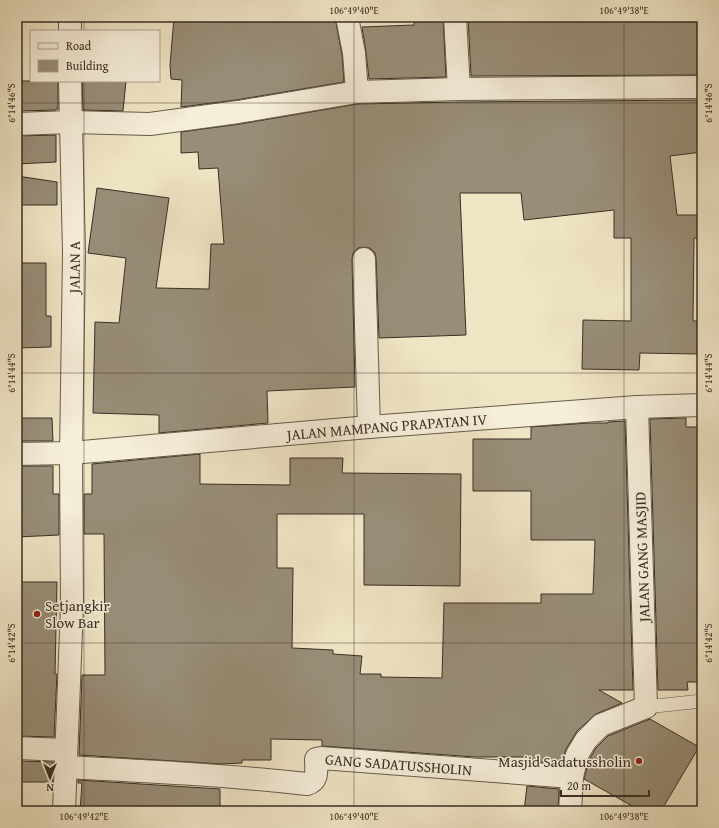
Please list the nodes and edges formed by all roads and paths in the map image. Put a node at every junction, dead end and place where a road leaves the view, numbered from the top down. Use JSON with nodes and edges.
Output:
{"nodes":[{"id":1,"x":70,"y":17,"type":"edge"},
{"id":2,"x":347,"y":17,"type":"edge"},
{"id":3,"x":455,"y":17,"type":"edge"},
{"id":4,"x":70,"y":30,"type":"edge"},
{"id":5,"x":70,"y":82,"type":"edge"},
{"id":6,"x":702,"y":87,"type":"edge"},
{"id":7,"x":459,"y":89,"type":"junction"},
{"id":8,"x":357,"y":92,"type":"junction"},
{"id":9,"x":70,"y":122,"type":"junction"},
{"id":10,"x":17,"y":124,"type":"edge"},
{"id":11,"x":364,"y":259,"type":"dead end"},
{"id":12,"x":702,"y":405,"type":"edge"},
{"id":13,"x":636,"y":407,"type":"junction"},
{"id":14,"x":369,"y":427,"type":"junction"},
{"id":15,"x":71,"y":453,"type":"junction"},
{"id":16,"x":17,"y":454,"type":"edge"},
{"id":17,"x":702,"y":701,"type":"edge"},
{"id":18,"x":646,"y":707,"type":"junction"},
{"id":19,"x":17,"y":748,"type":"edge"},
{"id":20,"x":65,"y":759,"type":"junction"},
{"id":21,"x":572,"y":777,"type":"junction"},
{"id":22,"x":64,"y":811,"type":"edge"},
{"id":23,"x":570,"y":811,"type":"edge"}],
"edges":[{"from":1,"to":4,"type":"street"},
{"from":2,"to":8,"type":"street"},
{"from":3,"to":7,"type":"street"},
{"from":5,"to":9,"type":"street","name":"JALAN A"},
{"from":6,"to":7,"type":"street"},
{"from":7,"to":8,"type":"street"},
{"from":8,"to":9,"type":"street"},
{"from":9,"to":10,"type":"street"},
{"from":9,"to":15,"type":"street","name":"JALAN A"},
{"from":11,"to":14,"type":"street"},
{"from":12,"to":13,"type":"street","name":"JALAN MAMPANG PRAPATAN IV"},
{"from":13,"to":14,"type":"street","name":"JALAN MAMPANG PRAPATAN IV"},
{"from":13,"to":18,"type":"street","name":"JALAN GANG MASJID"},
{"from":14,"to":15,"type":"street","name":"JALAN MAMPANG PRAPATAN IV"},
{"from":15,"to":16,"type":"street","name":"JALAN MAMPANG PRAPATAN IV"},
{"from":15,"to":20,"type":"street"},
{"from":17,"to":18,"type":"lane"},
{"from":18,"to":21,"type":"street"},
{"from":19,"to":20,"type":"street"},
{"from":20,"to":21,"type":"street","name":"GANG SADATUSSHOLIN"},
{"from":20,"to":22,"type":"street"},
{"from":21,"to":23,"type":"street"}]}
